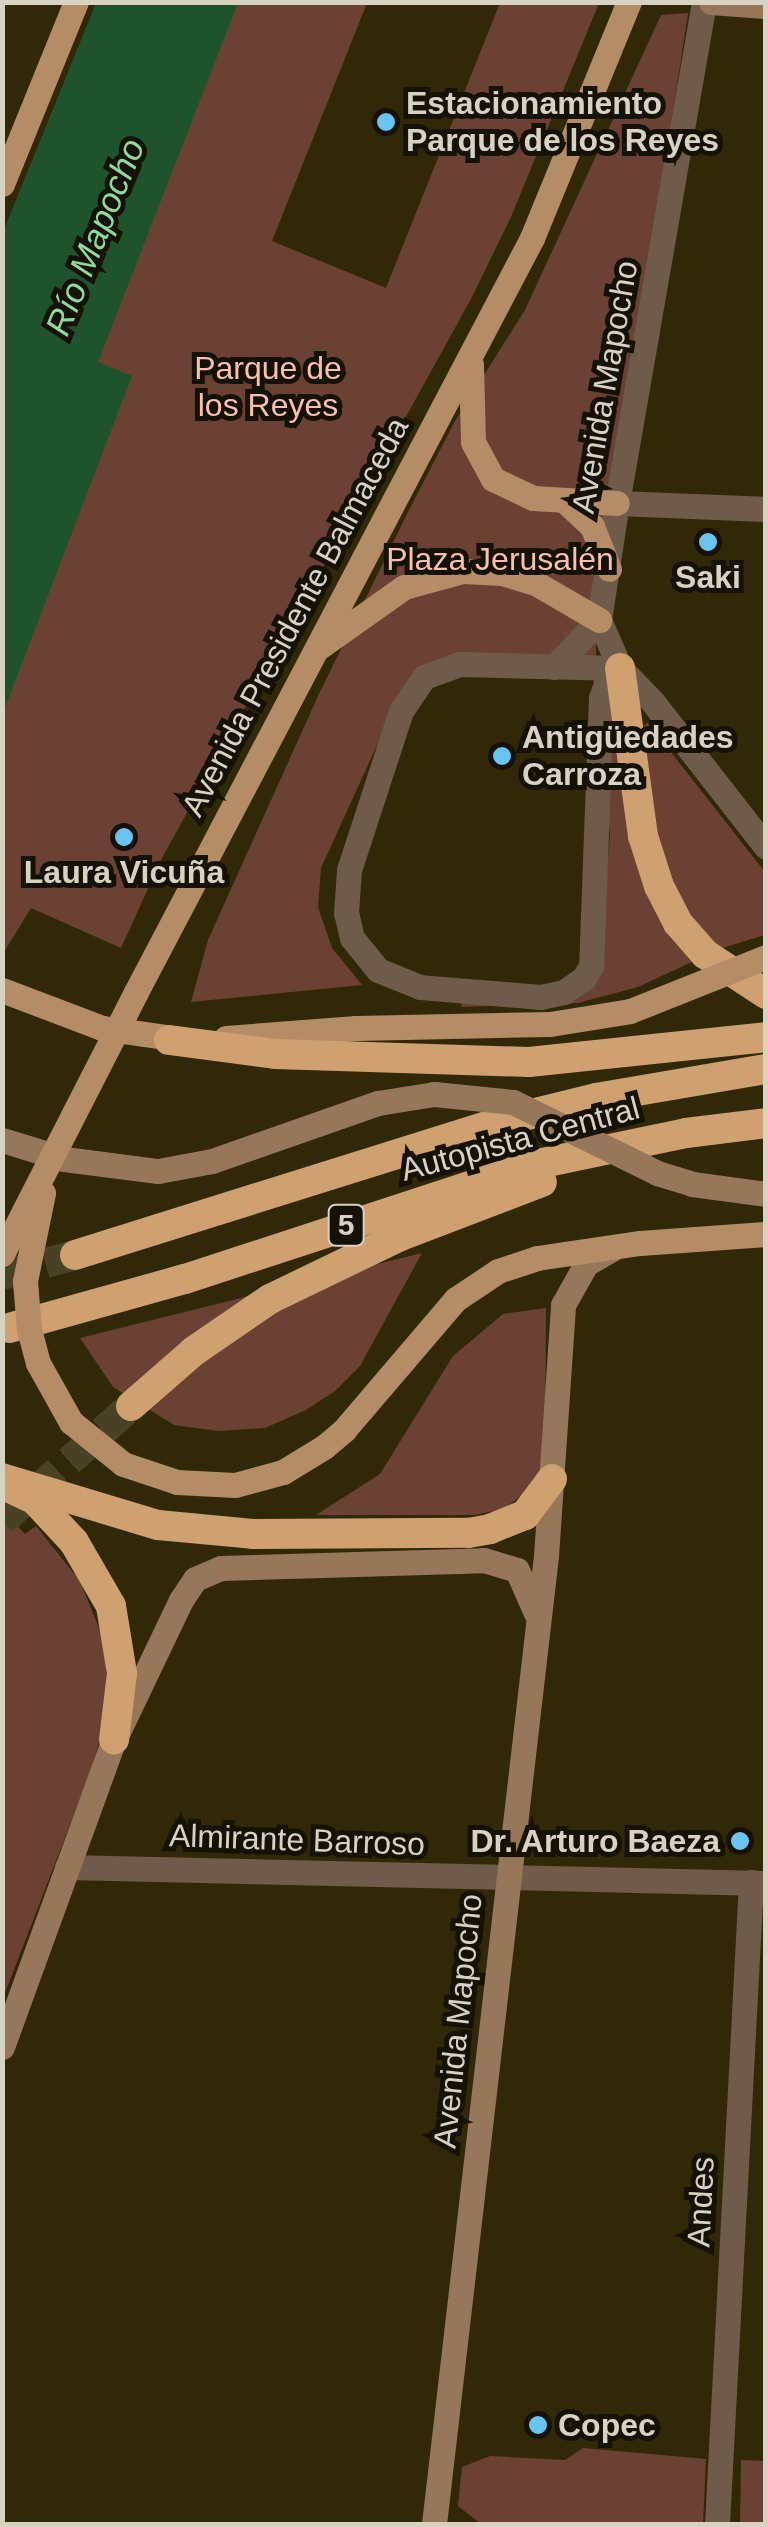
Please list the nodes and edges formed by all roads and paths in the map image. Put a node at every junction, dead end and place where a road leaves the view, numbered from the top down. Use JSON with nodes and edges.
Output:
{"nodes":[{"id":1,"x":76,"y":2,"type":"edge"},
{"id":2,"x":629,"y":2,"type":"edge"},
{"id":3,"x":707,"y":2,"type":"edge"},
{"id":4,"x":766,"y":6,"type":"edge"},
{"id":5,"x":2,"y":184,"type":"edge"},
{"id":6,"x":472,"y":354,"type":"junction"},
{"id":7,"x":565,"y":502,"type":"junction"},
{"id":8,"x":617,"y":503,"type":"junction"},
{"id":9,"x":766,"y":509,"type":"edge"},
{"id":10,"x":608,"y":568,"type":"junction"},
{"id":11,"x":598,"y":620,"type":"junction"},
{"id":12,"x":308,"y":656,"type":"junction"},
{"id":13,"x":554,"y":667,"type":"junction"},
{"id":14,"x":620,"y":668,"type":"junction"},
{"id":15,"x":766,"y":847,"type":"edge"},
{"id":16,"x":766,"y":957,"type":"edge"},
{"id":17,"x":2,"y":990,"type":"edge"},
{"id":18,"x":766,"y":994,"type":"edge"},
{"id":19,"x":766,"y":1037,"type":"edge"},
{"id":20,"x":169,"y":1040,"type":"junction"},
{"id":21,"x":766,"y":1068,"type":"edge"},
{"id":22,"x":766,"y":1123,"type":"edge"},
{"id":23,"x":686,"y":1134,"type":"junction"},
{"id":24,"x":2,"y":1140,"type":"edge"},
{"id":25,"x":53,"y":1154,"type":"junction"},
{"id":26,"x":766,"y":1194,"type":"edge"},
{"id":27,"x":766,"y":1234,"type":"edge"},
{"id":28,"x":614,"y":1248,"type":"junction"},
{"id":29,"x":2,"y":1254,"type":"edge"},
{"id":30,"x":75,"y":1255,"type":"tunnel mouth"},
{"id":31,"x":9,"y":1328,"type":"dead end"},
{"id":32,"x":131,"y":1406,"type":"tunnel mouth"},
{"id":33,"x":552,"y":1479,"type":"junction"},
{"id":34,"x":2,"y":1481,"type":"edge"},
{"id":35,"x":538,"y":1622,"type":"junction"},
{"id":36,"x":114,"y":1740,"type":"junction"},
{"id":37,"x":68,"y":1866,"type":"junction"},
{"id":38,"x":506,"y":1878,"type":"junction"},
{"id":39,"x":758,"y":1883,"type":"edge"},
{"id":40,"x":2,"y":2047,"type":"edge"},
{"id":41,"x":434,"y":2524,"type":"edge"},
{"id":42,"x":717,"y":2524,"type":"edge"}],
"edges":[{"from":1,"to":5,"type":"main road"},
{"from":2,"to":6,"type":"main road","name":"Avenida Presidente Balmaceda"},
{"from":3,"to":4,"type":"main road"},
{"from":3,"to":8,"type":"street","name":"Avenida Mapocho"},
{"from":6,"to":7,"type":"main road"},
{"from":6,"to":12,"type":"main road","name":"Avenida Presidente Balmaceda"},
{"from":7,"to":8,"type":"main road"},
{"from":7,"to":10,"type":"main road"},
{"from":8,"to":9,"type":"street"},
{"from":8,"to":10,"type":"street","name":"Avenida Mapocho"},
{"from":10,"to":11,"type":"street","name":"Avenida Mapocho"},
{"from":11,"to":12,"type":"main road"},
{"from":11,"to":13,"type":"street"},
{"from":11,"to":14,"type":"street"},
{"from":12,"to":25,"type":"main road","name":"Avenida Presidente Balmaceda","bridge":true},
{"from":13,"to":14,"type":"street"},
{"from":13,"to":14,"type":"street"},
{"from":14,"to":15,"type":"street"},
{"from":14,"to":18,"type":"highway"},
{"from":16,"to":20,"type":"main road","bridge":true},
{"from":17,"to":20,"type":"main road"},
{"from":19,"to":20,"type":"highway"},
{"from":21,"to":30,"type":"highway","name":"Autopista Central","number":"5"},
{"from":22,"to":23,"type":"highway","name":"Autopista Central","number":"5"},
{"from":23,"to":31,"type":"highway","name":"Autopista Central","number":"5"},
{"from":23,"to":32,"type":"highway"},
{"from":24,"to":26,"type":"main road","bridge":true},
{"from":25,"to":28,"type":"main road","bridge":true},
{"from":25,"to":29,"type":"main road","name":"Avenida Presidente Balmaceda","bridge":true},
{"from":27,"to":28,"type":"main road"},
{"from":28,"to":33,"type":"main road","name":"Avenida Mapocho"},
{"from":33,"to":34,"type":"highway"},
{"from":33,"to":35,"type":"main road","name":"Avenida Mapocho"},
{"from":34,"to":36,"type":"highway"},
{"from":35,"to":36,"type":"main road"},
{"from":35,"to":38,"type":"main road","name":"Avenida Mapocho"},
{"from":36,"to":37,"type":"main road"},
{"from":37,"to":38,"type":"street","name":"Almirante Barroso"},
{"from":37,"to":40,"type":"main road"},
{"from":38,"to":39,"type":"street","name":"Almirante Barroso"},
{"from":38,"to":41,"type":"main road","name":"Avenida Mapocho"},
{"from":39,"to":42,"type":"street","name":"Andes"}]}
